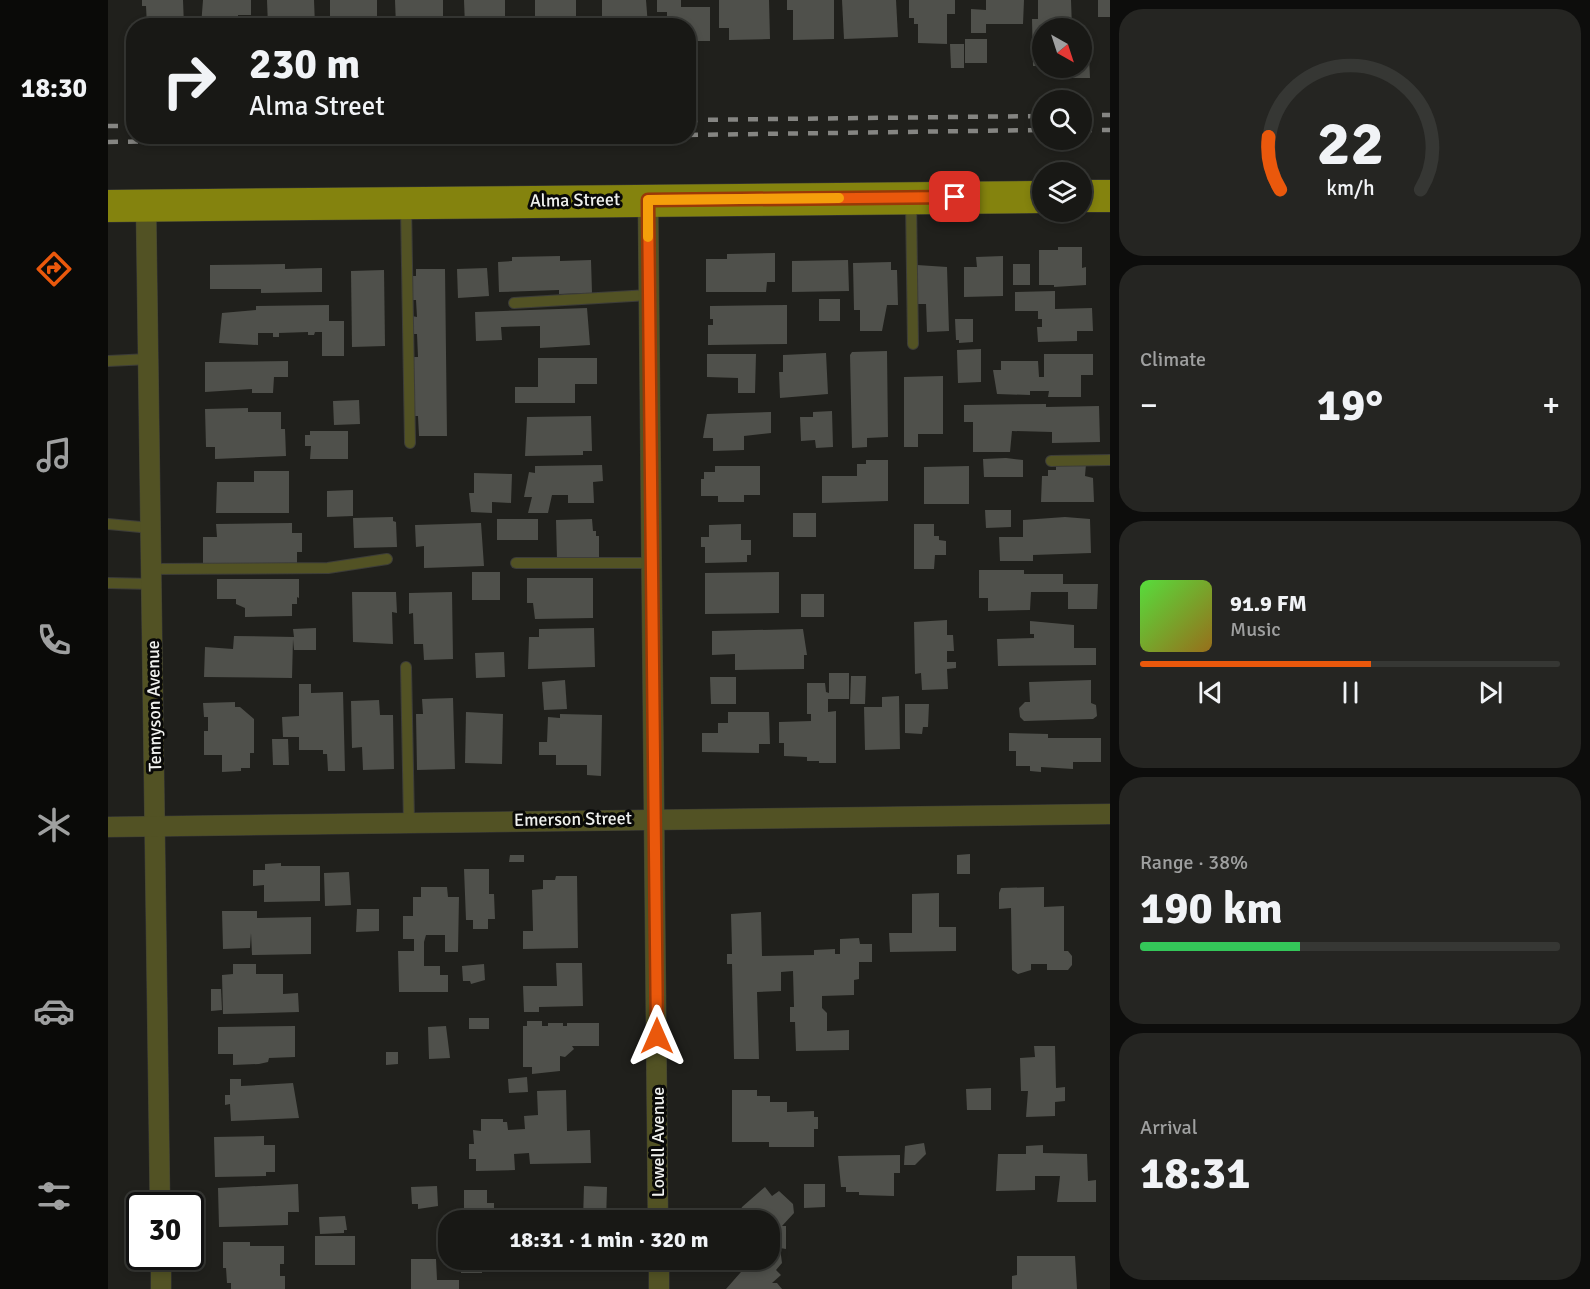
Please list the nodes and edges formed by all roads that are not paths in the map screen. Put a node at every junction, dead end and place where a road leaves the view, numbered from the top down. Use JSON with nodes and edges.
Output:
{"nodes":[{"id":1,"x":1092,"y":196,"type":"edge"},
{"id":2,"x":1110,"y":196,"type":"edge"},
{"id":3,"x":1032,"y":197,"type":"edge"},
{"id":4,"x":911,"y":198,"type":"junction"},
{"id":5,"x":648,"y":200,"type":"junction"},
{"id":6,"x":405,"y":202,"type":"junction"},
{"id":7,"x":146,"y":205,"type":"junction"},
{"id":8,"x":108,"y":206,"type":"edge"},
{"id":9,"x":649,"y":295,"type":"junction"},
{"id":10,"x":514,"y":303,"type":"dead end"},
{"id":11,"x":913,"y":344,"type":"dead end"},
{"id":12,"x":149,"y":359,"type":"junction"},
{"id":13,"x":108,"y":361,"type":"edge"},
{"id":14,"x":410,"y":443,"type":"dead end"},
{"id":15,"x":1110,"y":460,"type":"edge"},
{"id":16,"x":1051,"y":461,"type":"dead end"},
{"id":17,"x":108,"y":524,"type":"edge"},
{"id":18,"x":151,"y":528,"type":"junction"},
{"id":19,"x":387,"y":559,"type":"dead end"},
{"id":20,"x":516,"y":563,"type":"dead end"},
{"id":21,"x":652,"y":563,"type":"junction"},
{"id":22,"x":152,"y":577,"type":"junction"},
{"id":23,"x":108,"y":583,"type":"edge"},
{"id":24,"x":406,"y":667,"type":"dead end"},
{"id":25,"x":1110,"y":814,"type":"edge"},
{"id":26,"x":655,"y":818,"type":"junction"},
{"id":27,"x":409,"y":822,"type":"junction"},
{"id":28,"x":156,"y":826,"type":"junction"},
{"id":29,"x":108,"y":827,"type":"edge"},
{"id":30,"x":160,"y":1192,"type":"edge"},
{"id":31,"x":658,"y":1210,"type":"edge"},
{"id":32,"x":161,"y":1270,"type":"edge"},
{"id":33,"x":659,"y":1270,"type":"edge"},
{"id":34,"x":161,"y":1289,"type":"edge"},
{"id":35,"x":659,"y":1289,"type":"edge"}],
"edges":[{"from":1,"to":2,"type":"main road"},
{"from":3,"to":4,"type":"main road","name":"Alma Street"},
{"from":4,"to":5,"type":"main road","name":"Alma Street"},
{"from":4,"to":11,"type":"lane"},
{"from":5,"to":6,"type":"main road","name":"Alma Street"},
{"from":5,"to":9,"type":"street","name":"Lowell Avenue"},
{"from":6,"to":7,"type":"main road","name":"Alma Street"},
{"from":6,"to":14,"type":"lane"},
{"from":7,"to":8,"type":"main road","name":"Alma Street"},
{"from":7,"to":12,"type":"street","name":"Tennyson Avenue"},
{"from":9,"to":10,"type":"lane"},
{"from":9,"to":21,"type":"street","name":"Lowell Avenue"},
{"from":12,"to":13,"type":"lane"},
{"from":12,"to":18,"type":"street","name":"Tennyson Avenue"},
{"from":15,"to":16,"type":"lane"},
{"from":17,"to":18,"type":"lane"},
{"from":18,"to":22,"type":"street","name":"Tennyson Avenue"},
{"from":19,"to":22,"type":"lane"},
{"from":20,"to":21,"type":"lane"},
{"from":21,"to":26,"type":"street","name":"Lowell Avenue"},
{"from":22,"to":23,"type":"lane"},
{"from":22,"to":28,"type":"street","name":"Tennyson Avenue"},
{"from":24,"to":27,"type":"lane"},
{"from":25,"to":26,"type":"street","name":"Emerson Street"},
{"from":26,"to":27,"type":"street","name":"Emerson Street"},
{"from":26,"to":31,"type":"street","name":"Lowell Avenue"},
{"from":27,"to":28,"type":"street","name":"Emerson Street"},
{"from":28,"to":29,"type":"street","name":"Emerson Street"},
{"from":28,"to":30,"type":"street","name":"Tennyson Avenue"},
{"from":32,"to":34,"type":"street"},
{"from":33,"to":35,"type":"street"}]}
